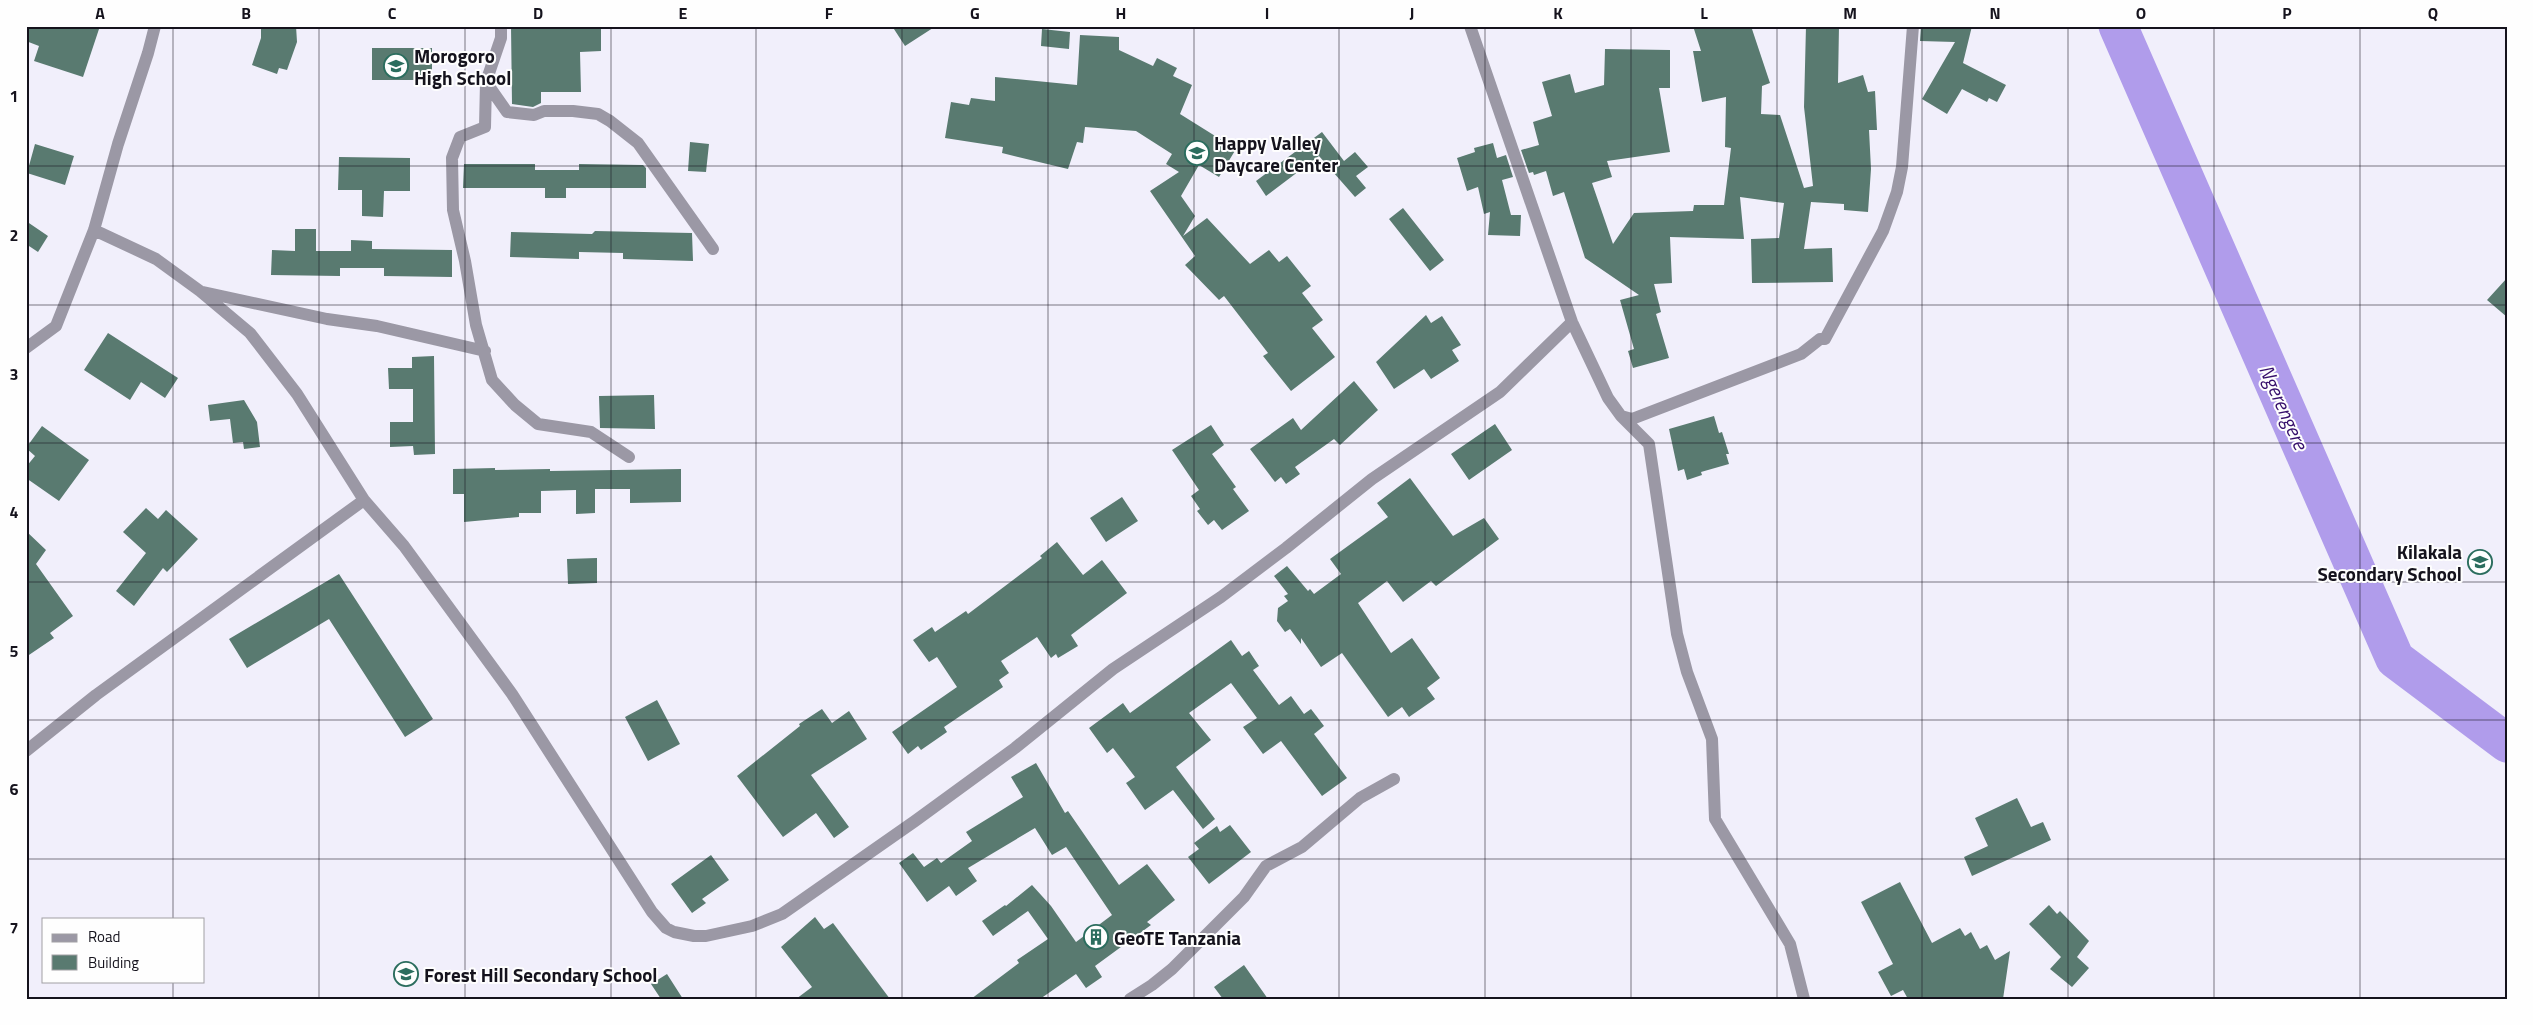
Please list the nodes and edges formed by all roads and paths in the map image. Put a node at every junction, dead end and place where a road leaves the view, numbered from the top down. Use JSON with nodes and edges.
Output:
{"nodes":[{"id":1,"x":155,"y":26,"type":"edge"},
{"id":2,"x":501,"y":26,"type":"edge"},
{"id":3,"x":1470,"y":26,"type":"edge"},
{"id":4,"x":1913,"y":26,"type":"edge"},
{"id":5,"x":486,"y":82,"type":"junction"},
{"id":6,"x":94,"y":230,"type":"junction"},
{"id":7,"x":713,"y":248,"type":"dead end"},
{"id":8,"x":200,"y":291,"type":"junction"},
{"id":9,"x":1572,"y":322,"type":"junction"},
{"id":10,"x":26,"y":348,"type":"edge"},
{"id":11,"x":484,"y":351,"type":"junction"},
{"id":12,"x":1621,"y":416,"type":"junction"},
{"id":13,"x":629,"y":457,"type":"dead end"},
{"id":14,"x":364,"y":500,"type":"junction"},
{"id":15,"x":26,"y":751,"type":"edge"},
{"id":16,"x":1394,"y":779,"type":"dead end"},
{"id":17,"x":1150,"y":994,"type":"edge"},
{"id":18,"x":1130,"y":999,"type":"edge"},
{"id":19,"x":1804,"y":999,"type":"edge"}],
"edges":[{"from":1,"to":6,"type":"street"},
{"from":2,"to":5,"type":"street"},
{"from":3,"to":9,"type":"street"},
{"from":4,"to":12,"type":"street"},
{"from":5,"to":7,"type":"street"},
{"from":5,"to":11,"type":"street"},
{"from":6,"to":8,"type":"street"},
{"from":6,"to":10,"type":"street"},
{"from":8,"to":11,"type":"street"},
{"from":8,"to":14,"type":"street"},
{"from":9,"to":12,"type":"street"},
{"from":9,"to":14,"type":"street"},
{"from":11,"to":13,"type":"street"},
{"from":12,"to":19,"type":"street"},
{"from":14,"to":15,"type":"street"},
{"from":16,"to":17,"type":"street"},
{"from":17,"to":18,"type":"street"}]}
